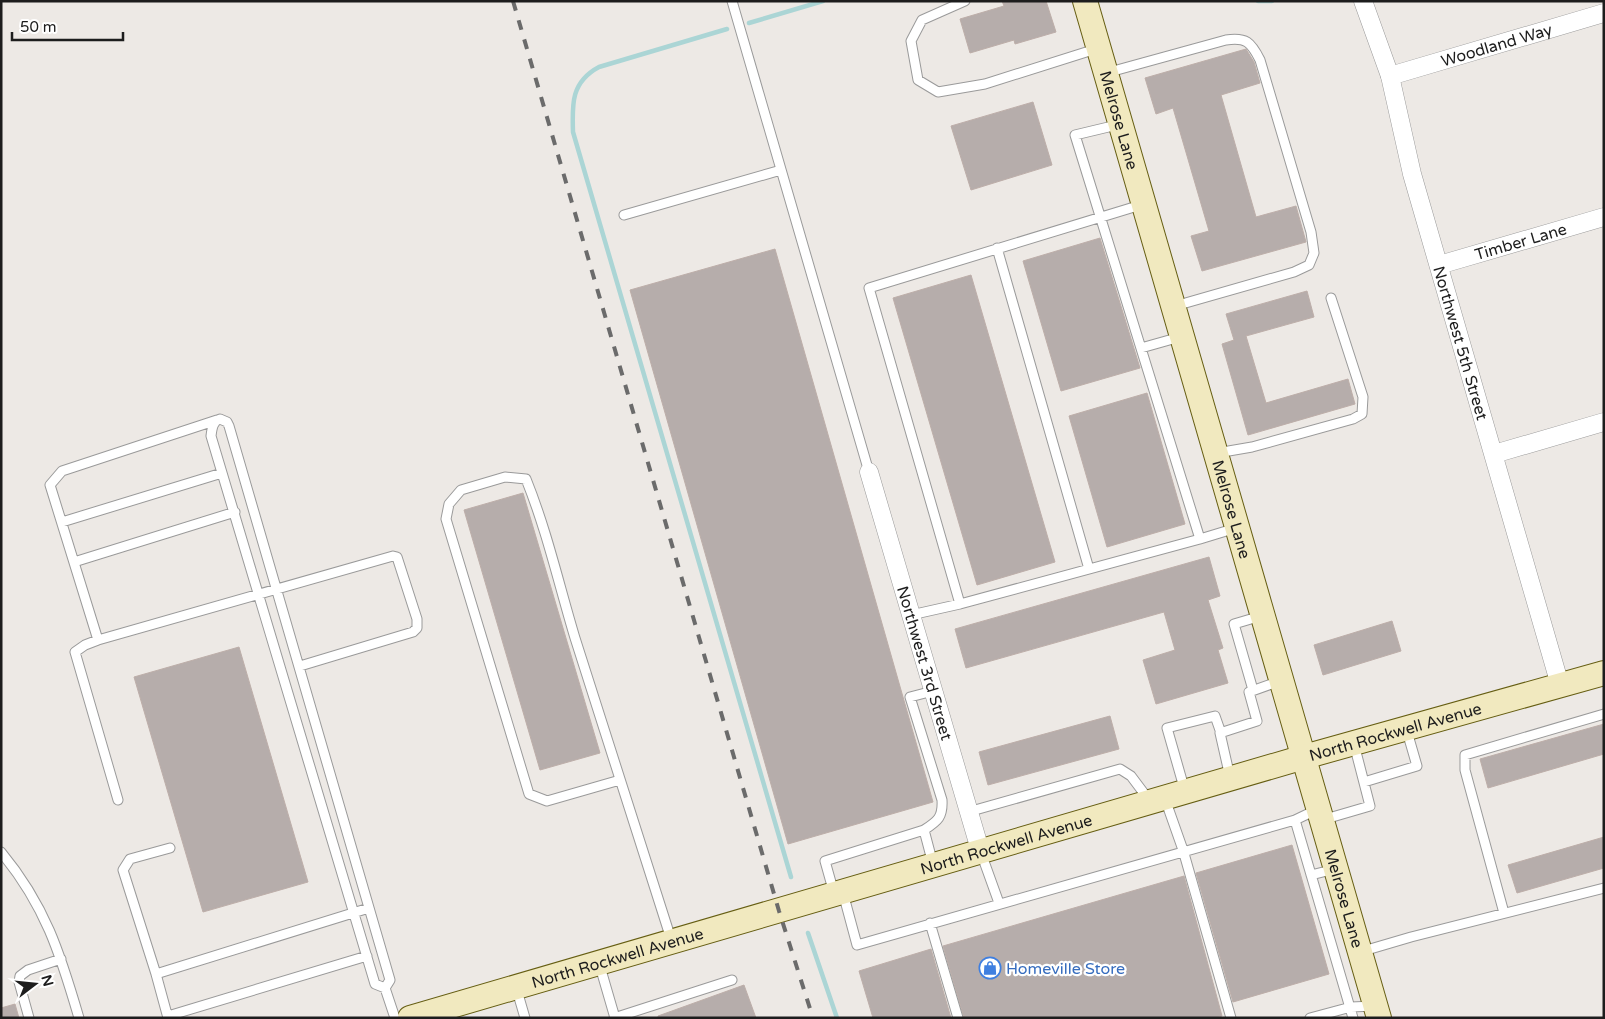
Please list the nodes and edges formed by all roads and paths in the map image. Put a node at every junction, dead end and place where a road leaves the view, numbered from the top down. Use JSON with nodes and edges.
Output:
{"nodes":[{"id":1,"x":732,"y":1,"type":"edge"},
{"id":2,"x":965,"y":1,"type":"edge"},
{"id":3,"x":1085,"y":1,"type":"edge"},
{"id":4,"x":1363,"y":1,"type":"edge"},
{"id":5,"x":1604,"y":13,"type":"edge"},
{"id":6,"x":1099,"y":48,"type":"junction"},
{"id":7,"x":1106,"y":73,"type":"junction"},
{"id":8,"x":1390,"y":76,"type":"junction"},
{"id":9,"x":1121,"y":124,"type":"junction"},
{"id":10,"x":781,"y":170,"type":"junction"},
{"id":11,"x":1144,"y":204,"type":"junction"},
{"id":12,"x":624,"y":216,"type":"dead end"},
{"id":13,"x":1100,"y":216,"type":"junction"},
{"id":14,"x":1604,"y":217,"type":"edge"},
{"id":15,"x":997,"y":248,"type":"junction"},
{"id":16,"x":1439,"y":265,"type":"junction"},
{"id":17,"x":1331,"y":298,"type":"dead end"},
{"id":18,"x":1174,"y":306,"type":"junction"},
{"id":19,"x":1183,"y":336,"type":"junction"},
{"id":20,"x":1141,"y":348,"type":"junction"},
{"id":21,"x":217,"y":420,"type":"junction"},
{"id":22,"x":1604,"y":422,"type":"edge"},
{"id":23,"x":1217,"y":453,"type":"junction"},
{"id":24,"x":1494,"y":454,"type":"junction"},
{"id":25,"x":869,"y":472,"type":"joint"},
{"id":26,"x":222,"y":473,"type":"junction"},
{"id":27,"x":235,"y":512,"type":"junction"},
{"id":28,"x":62,"y":522,"type":"junction"},
{"id":29,"x":1239,"y":527,"type":"junction"},
{"id":30,"x":1200,"y":539,"type":"junction"},
{"id":31,"x":74,"y":562,"type":"junction"},
{"id":32,"x":1089,"y":569,"type":"junction"},
{"id":33,"x":276,"y":590,"type":"junction"},
{"id":34,"x":259,"y":595,"type":"junction"},
{"id":35,"x":960,"y":604,"type":"junction"},
{"id":36,"x":911,"y":615,"type":"junction"},
{"id":37,"x":1264,"y":615,"type":"junction"},
{"id":38,"x":98,"y":640,"type":"junction"},
{"id":39,"x":300,"y":666,"type":"junction"},
{"id":40,"x":1604,"y":672,"type":"edge"},
{"id":41,"x":1283,"y":680,"type":"junction"},
{"id":42,"x":1560,"y":685,"type":"junction"},
{"id":43,"x":1253,"y":690,"type":"junction"},
{"id":44,"x":933,"y":691,"type":"junction"},
{"id":45,"x":1604,"y":714,"type":"edge"},
{"id":46,"x":1406,"y":728,"type":"junction"},
{"id":47,"x":1220,"y":733,"type":"junction"},
{"id":48,"x":1354,"y":743,"type":"junction"},
{"id":49,"x":322,"y":746,"type":"junction"},
{"id":50,"x":306,"y":751,"type":"junction"},
{"id":51,"x":1304,"y":757,"type":"junction"},
{"id":52,"x":1231,"y":779,"type":"junction"},
{"id":53,"x":620,"y":780,"type":"junction"},
{"id":54,"x":1364,"y":782,"type":"junction"},
{"id":55,"x":1167,"y":798,"type":"junction"},
{"id":56,"x":118,"y":800,"type":"dead end"},
{"id":57,"x":968,"y":812,"type":"junction"},
{"id":58,"x":1320,"y":814,"type":"junction"},
{"id":59,"x":1295,"y":820,"type":"junction"},
{"id":60,"x":924,"y":830,"type":"junction"},
{"id":61,"x":170,"y":848,"type":"dead end"},
{"id":62,"x":1183,"y":850,"type":"junction"},
{"id":63,"x":1,"y":852,"type":"edge"},
{"id":64,"x":981,"y":853,"type":"junction"},
{"id":65,"x":934,"y":866,"type":"junction"},
{"id":66,"x":1336,"y":869,"type":"junction"},
{"id":67,"x":1311,"y":875,"type":"junction"},
{"id":68,"x":1604,"y":888,"type":"edge"},
{"id":69,"x":839,"y":894,"type":"junction"},
{"id":70,"x":999,"y":903,"type":"junction"},
{"id":71,"x":369,"y":908,"type":"junction"},
{"id":72,"x":354,"y":912,"type":"junction"},
{"id":73,"x":1504,"y":913,"type":"junction"},
{"id":74,"x":930,"y":923,"type":"junction"},
{"id":75,"x":672,"y":942,"type":"junction"},
{"id":76,"x":1360,"y":952,"type":"junction"},
{"id":77,"x":367,"y":956,"type":"junction"},
{"id":78,"x":61,"y":959,"type":"junction"},
{"id":79,"x":599,"y":963,"type":"junction"},
{"id":80,"x":156,"y":974,"type":"junction"},
{"id":81,"x":732,"y":980,"type":"dead end"},
{"id":82,"x":516,"y":987,"type":"junction"},
{"id":83,"x":385,"y":988,"type":"junction"},
{"id":84,"x":1350,"y":1007,"type":"junction"},
{"id":85,"x":1377,"y":1012,"type":"edge"},
{"id":86,"x":168,"y":1017,"type":"edge"},
{"id":87,"x":29,"y":1018,"type":"edge"},
{"id":88,"x":79,"y":1018,"type":"edge"},
{"id":89,"x":395,"y":1018,"type":"edge"},
{"id":90,"x":410,"y":1018,"type":"edge"},
{"id":91,"x":525,"y":1018,"type":"edge"},
{"id":92,"x":614,"y":1018,"type":"edge"},
{"id":93,"x":958,"y":1018,"type":"edge"},
{"id":94,"x":1231,"y":1018,"type":"edge"},
{"id":95,"x":1310,"y":1018,"type":"edge"},
{"id":96,"x":1353,"y":1018,"type":"edge"}],
"edges":[{"from":1,"to":10,"type":"lane"},
{"from":2,"to":6,"type":"lane"},
{"from":3,"to":6,"type":"main road","name":"Melrose Lane"},
{"from":4,"to":8,"type":"street","name":"Northwest 5th Street"},
{"from":5,"to":8,"type":"street","name":"Woodland Way"},
{"from":6,"to":7,"type":"main road","name":"Melrose Lane"},
{"from":7,"to":9,"type":"main road","name":"Melrose Lane"},
{"from":7,"to":18,"type":"lane"},
{"from":8,"to":16,"type":"street","name":"Northwest 5th Street"},
{"from":9,"to":11,"type":"main road","name":"Melrose Lane"},
{"from":9,"to":13,"type":"lane"},
{"from":10,"to":12,"type":"lane"},
{"from":10,"to":25,"type":"lane"},
{"from":11,"to":13,"type":"lane"},
{"from":11,"to":18,"type":"main road","name":"Melrose Lane"},
{"from":13,"to":15,"type":"lane"},
{"from":13,"to":20,"type":"lane"},
{"from":14,"to":16,"type":"street","name":"Timber Lane"},
{"from":15,"to":32,"type":"lane"},
{"from":15,"to":35,"type":"lane"},
{"from":16,"to":24,"type":"street","name":"Northwest 5th Street"},
{"from":17,"to":23,"type":"lane"},
{"from":18,"to":19,"type":"main road","name":"Melrose Lane"},
{"from":19,"to":20,"type":"lane"},
{"from":19,"to":23,"type":"main road","name":"Melrose Lane"},
{"from":20,"to":30,"type":"lane"},
{"from":21,"to":26,"type":"lane"},
{"from":21,"to":28,"type":"lane"},
{"from":21,"to":33,"type":"lane"},
{"from":22,"to":24,"type":"street"},
{"from":23,"to":29,"type":"main road","name":"Melrose Lane"},
{"from":24,"to":42,"type":"street","name":"Northwest 5th Street"},
{"from":25,"to":36,"type":"street","name":"Northwest 3rd Street"},
{"from":26,"to":27,"type":"lane"},
{"from":26,"to":28,"type":"lane"},
{"from":27,"to":31,"type":"lane"},
{"from":27,"to":34,"type":"lane"},
{"from":28,"to":31,"type":"lane"},
{"from":29,"to":30,"type":"lane"},
{"from":29,"to":37,"type":"main road","name":"Melrose Lane"},
{"from":30,"to":32,"type":"lane"},
{"from":31,"to":38,"type":"lane"},
{"from":32,"to":35,"type":"lane"},
{"from":33,"to":34,"type":"lane"},
{"from":33,"to":39,"type":"lane"},
{"from":33,"to":39,"type":"lane"},
{"from":34,"to":38,"type":"lane"},
{"from":34,"to":50,"type":"lane"},
{"from":35,"to":36,"type":"lane"},
{"from":36,"to":44,"type":"street","name":"Northwest 3rd Street"},
{"from":37,"to":41,"type":"main road","name":"Melrose Lane"},
{"from":37,"to":43,"type":"lane"},
{"from":38,"to":56,"type":"lane"},
{"from":39,"to":49,"type":"lane"},
{"from":40,"to":42,"type":"main road","name":"North Rockwell Avenue"},
{"from":41,"to":43,"type":"lane"},
{"from":41,"to":51,"type":"main road","name":"Melrose Lane"},
{"from":42,"to":46,"type":"main road","name":"North Rockwell Avenue"},
{"from":43,"to":47,"type":"lane"},
{"from":44,"to":57,"type":"street","name":"Northwest 3rd Street"},
{"from":44,"to":60,"type":"lane"},
{"from":45,"to":73,"type":"lane"},
{"from":46,"to":48,"type":"main road","name":"North Rockwell Avenue"},
{"from":46,"to":54,"type":"lane"},
{"from":47,"to":52,"type":"lane"},
{"from":47,"to":55,"type":"lane"},
{"from":48,"to":51,"type":"main road","name":"North Rockwell Avenue"},
{"from":48,"to":54,"type":"lane"},
{"from":49,"to":50,"type":"lane"},
{"from":49,"to":71,"type":"lane"},
{"from":50,"to":72,"type":"lane"},
{"from":51,"to":52,"type":"main road","name":"North Rockwell Avenue"},
{"from":51,"to":58,"type":"main road","name":"Melrose Lane"},
{"from":52,"to":55,"type":"main road","name":"North Rockwell Avenue"},
{"from":53,"to":53,"type":"lane"},
{"from":53,"to":75,"type":"lane"},
{"from":54,"to":58,"type":"lane"},
{"from":55,"to":57,"type":"lane"},
{"from":55,"to":62,"type":"lane"},
{"from":55,"to":64,"type":"main road","name":"North Rockwell Avenue"},
{"from":57,"to":64,"type":"street","name":"Northwest 3rd Street"},
{"from":58,"to":59,"type":"lane"},
{"from":58,"to":66,"type":"main road","name":"Melrose Lane"},
{"from":59,"to":62,"type":"lane"},
{"from":59,"to":67,"type":"lane"},
{"from":60,"to":65,"type":"lane"},
{"from":60,"to":69,"type":"lane"},
{"from":61,"to":80,"type":"lane"},
{"from":62,"to":70,"type":"lane"},
{"from":62,"to":94,"type":"lane"},
{"from":63,"to":78,"type":"lane"},
{"from":64,"to":65,"type":"main road","name":"North Rockwell Avenue"},
{"from":64,"to":70,"type":"lane"},
{"from":65,"to":69,"type":"main road","name":"North Rockwell Avenue"},
{"from":66,"to":67,"type":"lane"},
{"from":66,"to":76,"type":"main road","name":"Melrose Lane"},
{"from":67,"to":84,"type":"lane"},
{"from":68,"to":73,"type":"lane"},
{"from":69,"to":74,"type":"lane"},
{"from":69,"to":75,"type":"main road","name":"North Rockwell Avenue"},
{"from":70,"to":74,"type":"lane"},
{"from":71,"to":72,"type":"lane"},
{"from":71,"to":83,"type":"lane"},
{"from":72,"to":77,"type":"lane"},
{"from":72,"to":80,"type":"lane"},
{"from":73,"to":76,"type":"lane"},
{"from":74,"to":93,"type":"lane"},
{"from":75,"to":79,"type":"main road","name":"North Rockwell Avenue"},
{"from":76,"to":85,"type":"main road","name":"Melrose Lane"},
{"from":77,"to":83,"type":"lane"},
{"from":77,"to":86,"type":"lane"},
{"from":78,"to":87,"type":"lane"},
{"from":78,"to":88,"type":"lane"},
{"from":79,"to":82,"type":"main road","name":"North Rockwell Avenue"},
{"from":79,"to":92,"type":"lane"},
{"from":80,"to":86,"type":"lane"},
{"from":81,"to":92,"type":"lane"},
{"from":82,"to":90,"type":"main road","name":"North Rockwell Avenue"},
{"from":82,"to":91,"type":"lane"},
{"from":83,"to":89,"type":"lane"},
{"from":84,"to":85,"type":"lane"},
{"from":84,"to":95,"type":"lane"},
{"from":84,"to":96,"type":"lane"}]}
